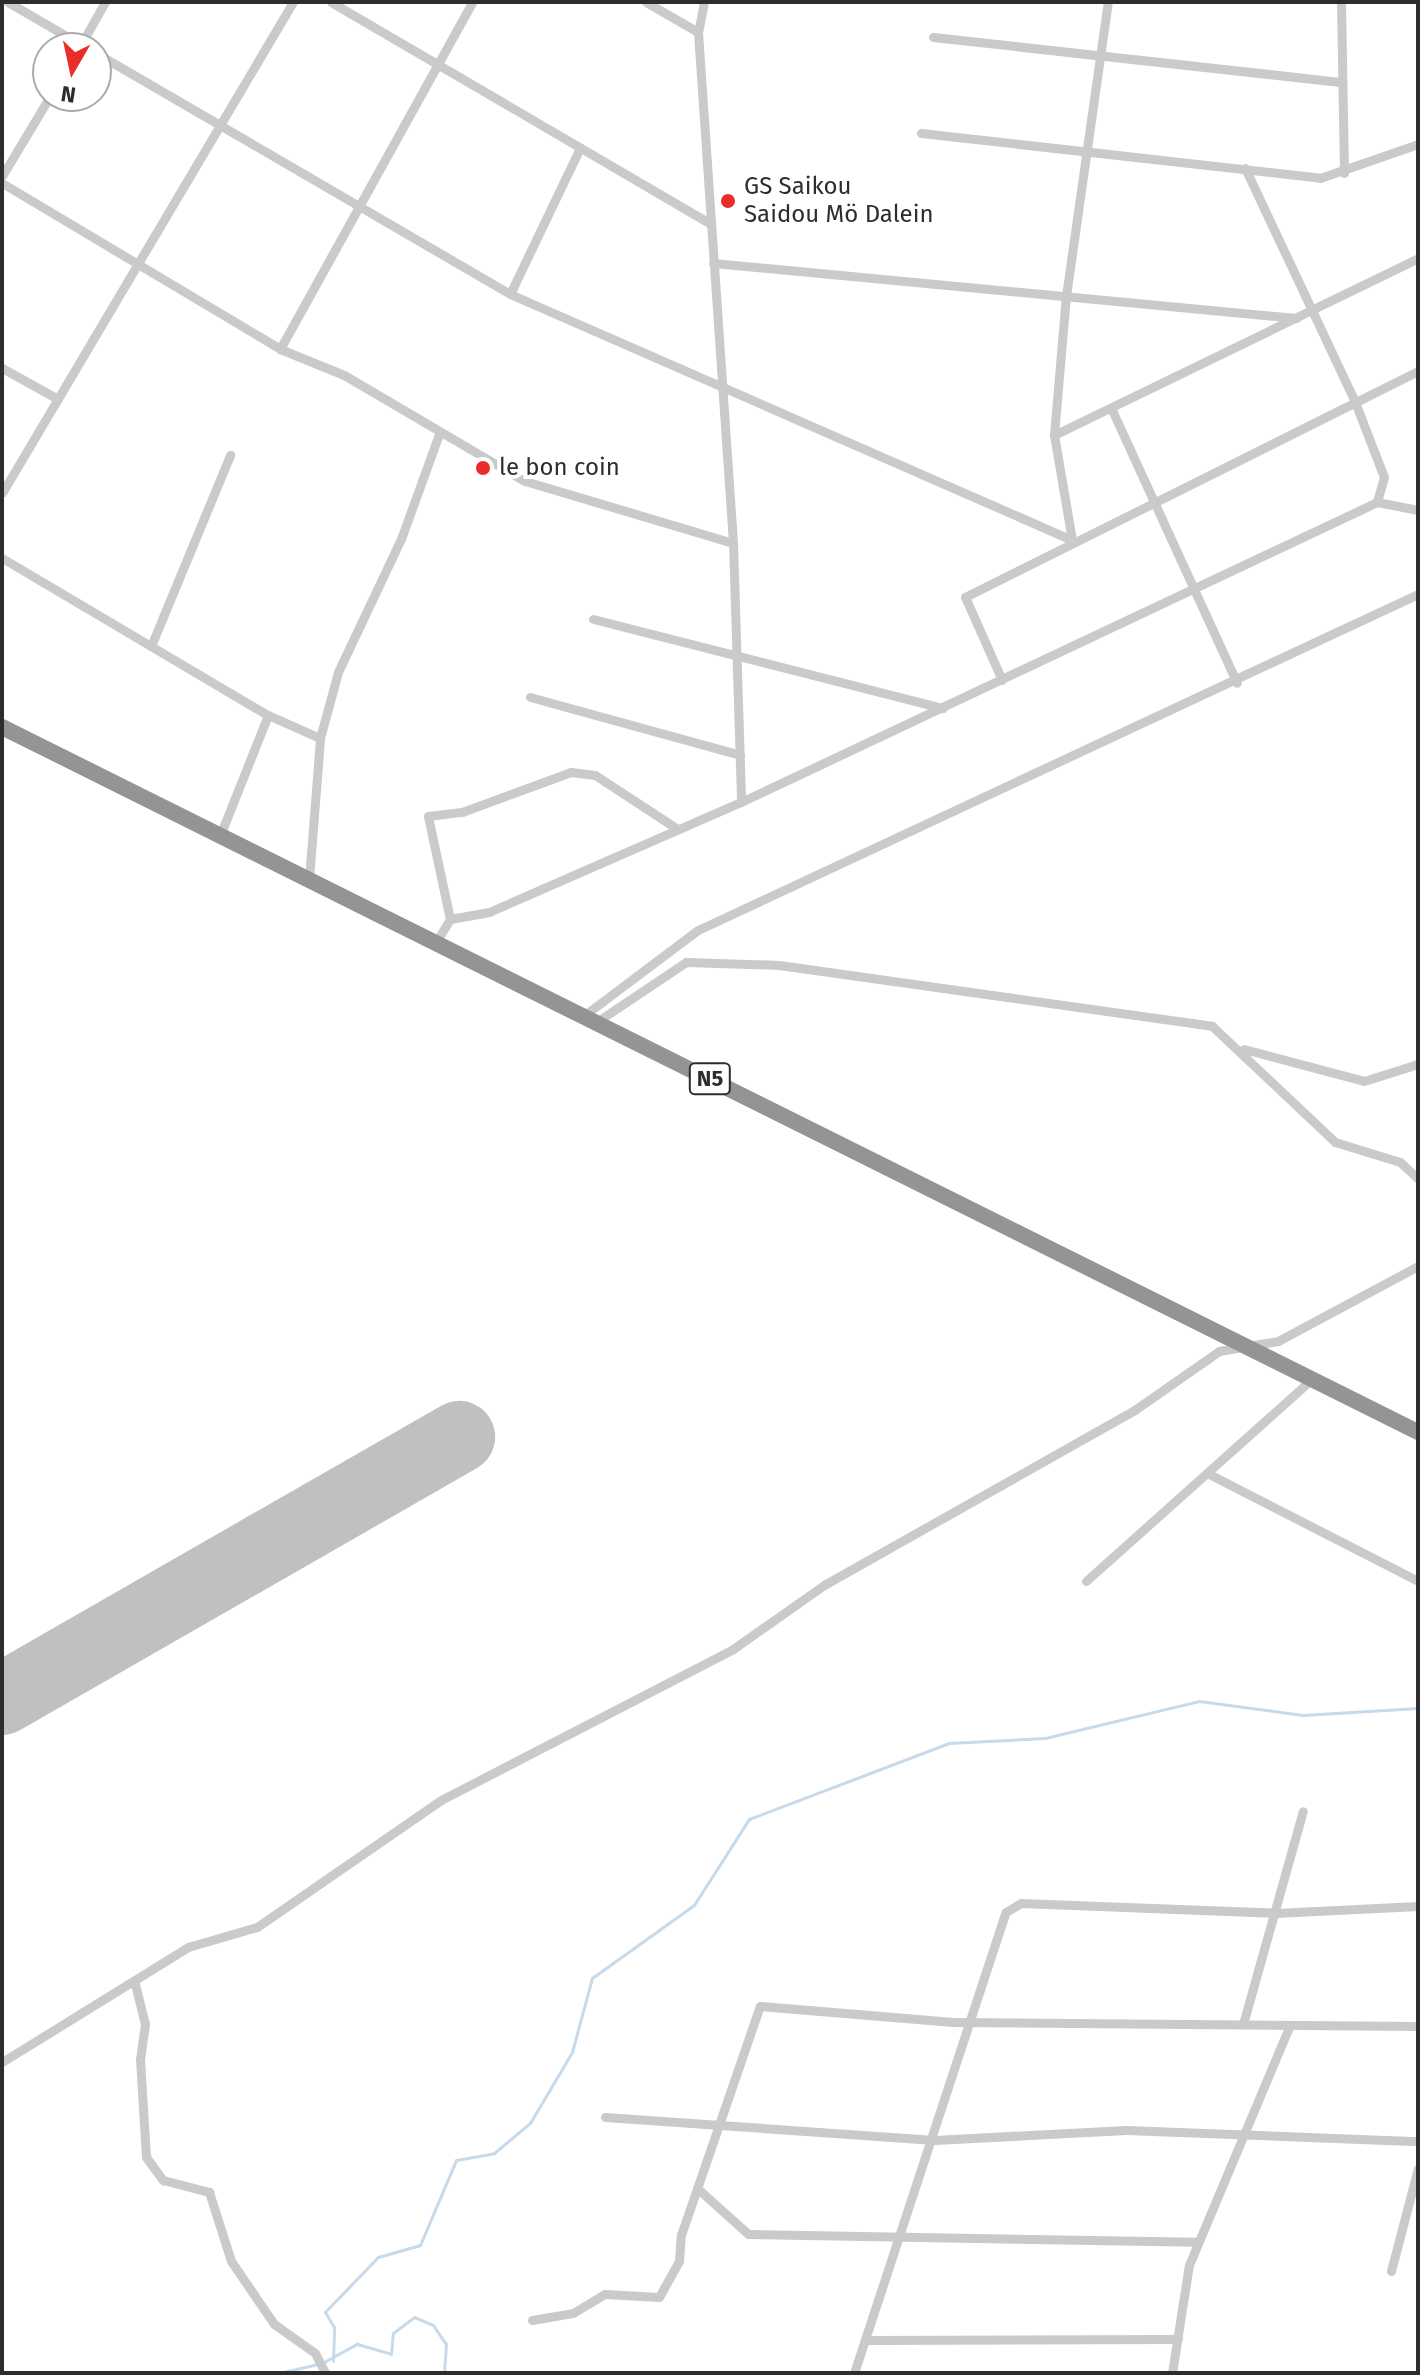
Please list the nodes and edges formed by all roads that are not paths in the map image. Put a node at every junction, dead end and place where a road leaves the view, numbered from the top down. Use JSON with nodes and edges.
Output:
{"nodes":[{"id":1,"x":8,"y":2,"type":"edge"},
{"id":2,"x":105,"y":2,"type":"edge"},
{"id":3,"x":293,"y":2,"type":"edge"},
{"id":4,"x":331,"y":2,"type":"edge"},
{"id":5,"x":472,"y":2,"type":"edge"},
{"id":6,"x":646,"y":2,"type":"edge"},
{"id":7,"x":704,"y":2,"type":"edge"},
{"id":8,"x":1108,"y":2,"type":"edge"},
{"id":9,"x":1341,"y":2,"type":"edge"},
{"id":10,"x":57,"y":32,"type":"edge"},
{"id":11,"x":90,"y":32,"type":"edge"},
{"id":12,"x":698,"y":32,"type":"junction"},
{"id":13,"x":933,"y":37,"type":"dead end"},
{"id":14,"x":1100,"y":55,"type":"junction"},
{"id":15,"x":112,"y":62,"type":"edge"},
{"id":16,"x":437,"y":64,"type":"junction"},
{"id":17,"x":1338,"y":82,"type":"junction"},
{"id":18,"x":40,"y":112,"type":"edge"},
{"id":19,"x":219,"y":126,"type":"junction"},
{"id":20,"x":921,"y":133,"type":"dead end"},
{"id":21,"x":1418,"y":144,"type":"edge"},
{"id":22,"x":580,"y":148,"type":"junction"},
{"id":23,"x":1086,"y":152,"type":"junction"},
{"id":24,"x":1245,"y":168,"type":"junction"},
{"id":25,"x":1344,"y":173,"type":"junction"},
{"id":26,"x":2,"y":176,"type":"edge"},
{"id":27,"x":2,"y":183,"type":"edge"},
{"id":28,"x":358,"y":208,"type":"junction"},
{"id":29,"x":711,"y":224,"type":"junction"},
{"id":30,"x":1418,"y":258,"type":"edge"},
{"id":31,"x":713,"y":263,"type":"junction"},
{"id":32,"x":137,"y":264,"type":"junction"},
{"id":33,"x":510,"y":294,"type":"junction"},
{"id":34,"x":1066,"y":296,"type":"junction"},
{"id":35,"x":1313,"y":311,"type":"junction"},
{"id":36,"x":1296,"y":318,"type":"junction"},
{"id":37,"x":280,"y":349,"type":"junction"},
{"id":38,"x":2,"y":368,"type":"edge"},
{"id":39,"x":1418,"y":371,"type":"edge"},
{"id":40,"x":722,"y":388,"type":"junction"},
{"id":41,"x":58,"y":399,"type":"junction"},
{"id":42,"x":1355,"y":402,"type":"junction"},
{"id":43,"x":1112,"y":410,"type":"junction"},
{"id":44,"x":439,"y":434,"type":"junction"},
{"id":45,"x":1054,"y":435,"type":"junction"},
{"id":46,"x":230,"y":455,"type":"dead end"},
{"id":47,"x":2,"y":493,"type":"edge"},
{"id":48,"x":1154,"y":500,"type":"junction"},
{"id":49,"x":1377,"y":502,"type":"junction"},
{"id":50,"x":1418,"y":510,"type":"edge"},
{"id":51,"x":1072,"y":540,"type":"junction"},
{"id":52,"x":733,"y":543,"type":"junction"},
{"id":53,"x":2,"y":558,"type":"edge"},
{"id":54,"x":1195,"y":588,"type":"junction"},
{"id":55,"x":1418,"y":594,"type":"edge"},
{"id":56,"x":593,"y":619,"type":"dead end"},
{"id":57,"x":151,"y":646,"type":"junction"},
{"id":58,"x":737,"y":656,"type":"junction"},
{"id":59,"x":1002,"y":680,"type":"junction"},
{"id":60,"x":1237,"y":683,"type":"junction"},
{"id":61,"x":530,"y":697,"type":"dead end"},
{"id":62,"x":943,"y":708,"type":"junction"},
{"id":63,"x":268,"y":715,"type":"junction"},
{"id":64,"x":2,"y":727,"type":"edge"},
{"id":65,"x":320,"y":738,"type":"junction"},
{"id":66,"x":740,"y":755,"type":"junction"},
{"id":67,"x":741,"y":802,"type":"junction"},
{"id":68,"x":676,"y":828,"type":"junction"},
{"id":69,"x":219,"y":838,"type":"junction"},
{"id":70,"x":309,"y":883,"type":"junction"},
{"id":71,"x":450,"y":919,"type":"junction"},
{"id":72,"x":435,"y":944,"type":"junction"},
{"id":73,"x":589,"y":1020,"type":"junction"},
{"id":74,"x":1242,"y":1048,"type":"junction"},
{"id":75,"x":1418,"y":1064,"type":"edge"},
{"id":76,"x":1418,"y":1179,"type":"edge"},
{"id":77,"x":1418,"y":1266,"type":"edge"},
{"id":78,"x":1254,"y":1347,"type":"junction"},
{"id":79,"x":1313,"y":1378,"type":"junction"},
{"id":80,"x":1418,"y":1432,"type":"edge"},
{"id":81,"x":1209,"y":1474,"type":"junction"},
{"id":82,"x":1086,"y":1581,"type":"dead end"},
{"id":83,"x":1418,"y":1581,"type":"edge"},
{"id":84,"x":1303,"y":1811,"type":"dead end"},
{"id":85,"x":1418,"y":1906,"type":"edge"},
{"id":86,"x":1276,"y":1913,"type":"junction"},
{"id":87,"x":135,"y":1984,"type":"junction"},
{"id":88,"x":972,"y":2022,"type":"junction"},
{"id":89,"x":1243,"y":2024,"type":"junction"},
{"id":90,"x":1290,"y":2025,"type":"junction"},
{"id":91,"x":1418,"y":2026,"type":"edge"},
{"id":92,"x":2,"y":2062,"type":"edge"},
{"id":93,"x":605,"y":2117,"type":"dead end"},
{"id":94,"x":717,"y":2126,"type":"junction"},
{"id":95,"x":1244,"y":2139,"type":"junction"},
{"id":96,"x":934,"y":2140,"type":"junction"},
{"id":97,"x":1418,"y":2141,"type":"edge"},
{"id":98,"x":1418,"y":2168,"type":"edge"},
{"id":99,"x":697,"y":2188,"type":"junction"},
{"id":100,"x":900,"y":2241,"type":"junction"},
{"id":101,"x":1197,"y":2242,"type":"junction"},
{"id":102,"x":1391,"y":2271,"type":"dead end"},
{"id":103,"x":532,"y":2320,"type":"dead end"},
{"id":104,"x":1178,"y":2339,"type":"junction"},
{"id":105,"x":866,"y":2340,"type":"junction"},
{"id":106,"x":322,"y":2367,"type":"edge"},
{"id":107,"x":854,"y":2373,"type":"edge"},
{"id":108,"x":1172,"y":2373,"type":"edge"}],
"edges":[{"from":1,"to":10,"type":"street"},
{"from":2,"to":11,"type":"street"},
{"from":3,"to":19,"type":"street"},
{"from":4,"to":16,"type":"street"},
{"from":5,"to":16,"type":"street"},
{"from":6,"to":12,"type":"street"},
{"from":7,"to":12,"type":"street"},
{"from":8,"to":14,"type":"street"},
{"from":9,"to":17,"type":"street"},
{"from":12,"to":29,"type":"street"},
{"from":13,"to":14,"type":"street"},
{"from":14,"to":17,"type":"street"},
{"from":14,"to":23,"type":"street"},
{"from":15,"to":19,"type":"street"},
{"from":16,"to":22,"type":"street"},
{"from":16,"to":28,"type":"street"},
{"from":17,"to":25,"type":"street"},
{"from":18,"to":26,"type":"street"},
{"from":19,"to":28,"type":"street"},
{"from":19,"to":32,"type":"street"},
{"from":20,"to":23,"type":"street"},
{"from":21,"to":25,"type":"street"},
{"from":22,"to":29,"type":"street"},
{"from":22,"to":33,"type":"street"},
{"from":23,"to":24,"type":"street"},
{"from":23,"to":34,"type":"street"},
{"from":24,"to":25,"type":"street"},
{"from":24,"to":35,"type":"street"},
{"from":27,"to":32,"type":"street"},
{"from":28,"to":33,"type":"street"},
{"from":28,"to":37,"type":"street"},
{"from":29,"to":31,"type":"street"},
{"from":30,"to":35,"type":"street"},
{"from":31,"to":34,"type":"street"},
{"from":31,"to":40,"type":"street"},
{"from":32,"to":37,"type":"street"},
{"from":32,"to":41,"type":"street"},
{"from":33,"to":40,"type":"street"},
{"from":34,"to":36,"type":"street"},
{"from":34,"to":45,"type":"street"},
{"from":35,"to":36,"type":"street"},
{"from":35,"to":42,"type":"street"},
{"from":36,"to":43,"type":"street"},
{"from":37,"to":44,"type":"street"},
{"from":38,"to":41,"type":"street"},
{"from":39,"to":42,"type":"street"},
{"from":40,"to":51,"type":"street"},
{"from":40,"to":52,"type":"street"},
{"from":41,"to":47,"type":"street"},
{"from":42,"to":48,"type":"street"},
{"from":42,"to":49,"type":"street"},
{"from":43,"to":45,"type":"street"},
{"from":43,"to":48,"type":"street"},
{"from":44,"to":52,"type":"street"},
{"from":44,"to":65,"type":"street"},
{"from":45,"to":51,"type":"street"},
{"from":46,"to":57,"type":"street"},
{"from":48,"to":51,"type":"street"},
{"from":48,"to":54,"type":"street"},
{"from":49,"to":50,"type":"street"},
{"from":49,"to":54,"type":"street"},
{"from":51,"to":59,"type":"street"},
{"from":52,"to":58,"type":"street"},
{"from":53,"to":57,"type":"street"},
{"from":54,"to":59,"type":"street"},
{"from":54,"to":60,"type":"street"},
{"from":55,"to":60,"type":"street"},
{"from":56,"to":58,"type":"street"},
{"from":57,"to":63,"type":"street"},
{"from":58,"to":62,"type":"street"},
{"from":58,"to":66,"type":"street"},
{"from":59,"to":62,"type":"street"},
{"from":60,"to":73,"type":"street"},
{"from":61,"to":66,"type":"street"},
{"from":62,"to":67,"type":"street"},
{"from":63,"to":65,"type":"street"},
{"from":63,"to":69,"type":"street"},
{"from":64,"to":69,"type":"highway","number":"N5"},
{"from":65,"to":70,"type":"street"},
{"from":66,"to":67,"type":"street"},
{"from":67,"to":68,"type":"street"},
{"from":68,"to":71,"type":"street"},
{"from":68,"to":71,"type":"street"},
{"from":69,"to":70,"type":"highway","number":"N5"},
{"from":70,"to":72,"type":"highway","number":"N5"},
{"from":71,"to":72,"type":"street"},
{"from":72,"to":73,"type":"highway","number":"N5"},
{"from":73,"to":74,"type":"street"},
{"from":73,"to":78,"type":"highway","number":"N5"},
{"from":74,"to":75,"type":"street"},
{"from":74,"to":76,"type":"street"},
{"from":77,"to":78,"type":"street"},
{"from":78,"to":79,"type":"highway","number":"N5"},
{"from":78,"to":87,"type":"street"},
{"from":79,"to":80,"type":"highway","number":"N5"},
{"from":79,"to":81,"type":"street"},
{"from":81,"to":82,"type":"street"},
{"from":81,"to":83,"type":"street"},
{"from":84,"to":86,"type":"street"},
{"from":85,"to":86,"type":"street"},
{"from":86,"to":88,"type":"street"},
{"from":86,"to":89,"type":"street"},
{"from":87,"to":92,"type":"street"},
{"from":87,"to":106,"type":"street"},
{"from":88,"to":89,"type":"street"},
{"from":88,"to":94,"type":"street"},
{"from":88,"to":96,"type":"street"},
{"from":89,"to":90,"type":"street"},
{"from":90,"to":91,"type":"street"},
{"from":90,"to":95,"type":"street"},
{"from":93,"to":94,"type":"street"},
{"from":94,"to":96,"type":"street"},
{"from":94,"to":99,"type":"street"},
{"from":95,"to":96,"type":"street"},
{"from":95,"to":97,"type":"street"},
{"from":95,"to":101,"type":"street"},
{"from":96,"to":100,"type":"street"},
{"from":98,"to":102,"type":"street"},
{"from":99,"to":100,"type":"street"},
{"from":99,"to":103,"type":"street"},
{"from":100,"to":101,"type":"street"},
{"from":100,"to":105,"type":"street"},
{"from":101,"to":104,"type":"street"},
{"from":104,"to":105,"type":"street"},
{"from":104,"to":108,"type":"street"},
{"from":105,"to":107,"type":"street"}]}
